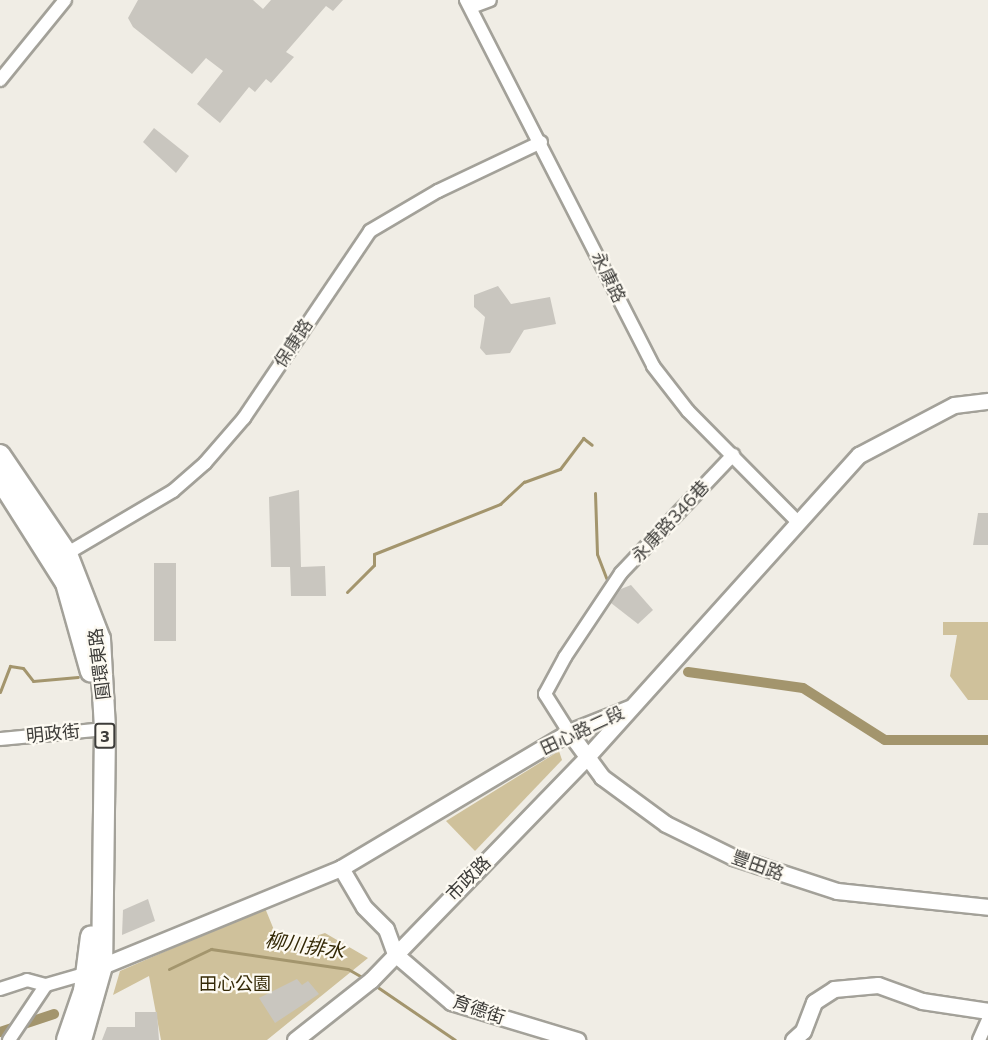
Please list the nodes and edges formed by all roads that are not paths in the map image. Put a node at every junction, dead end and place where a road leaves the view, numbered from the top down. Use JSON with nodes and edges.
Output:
{"nodes":[{"id":1,"x":65,"y":0,"type":"edge"},
{"id":2,"x":490,"y":0,"type":"edge"},
{"id":3,"x":469,"y":3,"type":"edge"},
{"id":4,"x":0,"y":80,"type":"edge"},
{"id":5,"x":541,"y":142,"type":"junction"},
{"id":6,"x":988,"y":401,"type":"edge"},
{"id":7,"x":0,"y":455,"type":"edge"},
{"id":8,"x":733,"y":455,"type":"junction"},
{"id":9,"x":0,"y":479,"type":"edge"},
{"id":10,"x":797,"y":521,"type":"junction"},
{"id":11,"x":61,"y":558,"type":"junction"},
{"id":12,"x":632,"y":707,"type":"junction"},
{"id":13,"x":99,"y":729,"type":"junction"},
{"id":14,"x":569,"y":732,"type":"junction"},
{"id":15,"x":0,"y":739,"type":"edge"},
{"id":16,"x":586,"y":758,"type":"junction"},
{"id":17,"x":341,"y":868,"type":"junction"},
{"id":18,"x":988,"y":907,"type":"edge"},
{"id":19,"x":395,"y":954,"type":"junction"},
{"id":20,"x":95,"y":970,"type":"junction"},
{"id":21,"x":46,"y":985,"type":"junction"},
{"id":22,"x":0,"y":989,"type":"edge"},
{"id":23,"x":988,"y":1011,"type":"edge"},
{"id":24,"x":988,"y":1020,"type":"edge"},
{"id":25,"x":9,"y":1040,"type":"edge"},
{"id":26,"x":67,"y":1040,"type":"edge"},
{"id":27,"x":81,"y":1040,"type":"edge"},
{"id":28,"x":296,"y":1040,"type":"edge"},
{"id":29,"x":577,"y":1040,"type":"edge"},
{"id":30,"x":793,"y":1040,"type":"edge"},
{"id":31,"x":979,"y":1040,"type":"edge"}],
"edges":[{"from":1,"to":4,"type":"street"},
{"from":2,"to":3,"type":"street"},
{"from":3,"to":5,"type":"street","name":"永康路"},
{"from":5,"to":8,"type":"street","name":"永康路"},
{"from":5,"to":11,"type":"street","name":"保康路"},
{"from":6,"to":10,"type":"street","name":"田心路二段"},
{"from":7,"to":11,"type":"main road","name":"圓環東路","number":"3"},
{"from":8,"to":10,"type":"street","name":"永康路"},
{"from":8,"to":14,"type":"street","name":"永康路346巷"},
{"from":9,"to":11,"type":"main road","name":"圓環東路","number":"3"},
{"from":10,"to":12,"type":"street","name":"田心路二段"},
{"from":11,"to":13,"type":"main road","name":"圓環東路","number":"3"},
{"from":12,"to":14,"type":"street","name":"田心路二段"},
{"from":12,"to":16,"type":"street","name":"市政路"},
{"from":13,"to":15,"type":"street","name":"明政街"},
{"from":13,"to":20,"type":"main road","name":"圓環東路","number":"3"},
{"from":14,"to":16,"type":"street","name":"豐田路"},
{"from":14,"to":17,"type":"street","name":"田心路二段"},
{"from":16,"to":18,"type":"street","name":"豐田路"},
{"from":16,"to":19,"type":"street","name":"市政路"},
{"from":17,"to":19,"type":"street"},
{"from":17,"to":20,"type":"street","name":"田心路二段"},
{"from":19,"to":28,"type":"street","name":"市政路"},
{"from":19,"to":29,"type":"street","name":"育德街"},
{"from":20,"to":21,"type":"street"},
{"from":20,"to":26,"type":"main road","name":"圓環東路","number":"3"},
{"from":20,"to":27,"type":"main road","name":"圓環東路","number":"3"},
{"from":21,"to":22,"type":"street"},
{"from":21,"to":25,"type":"street"},
{"from":23,"to":30,"type":"street"},
{"from":24,"to":31,"type":"street"}]}
